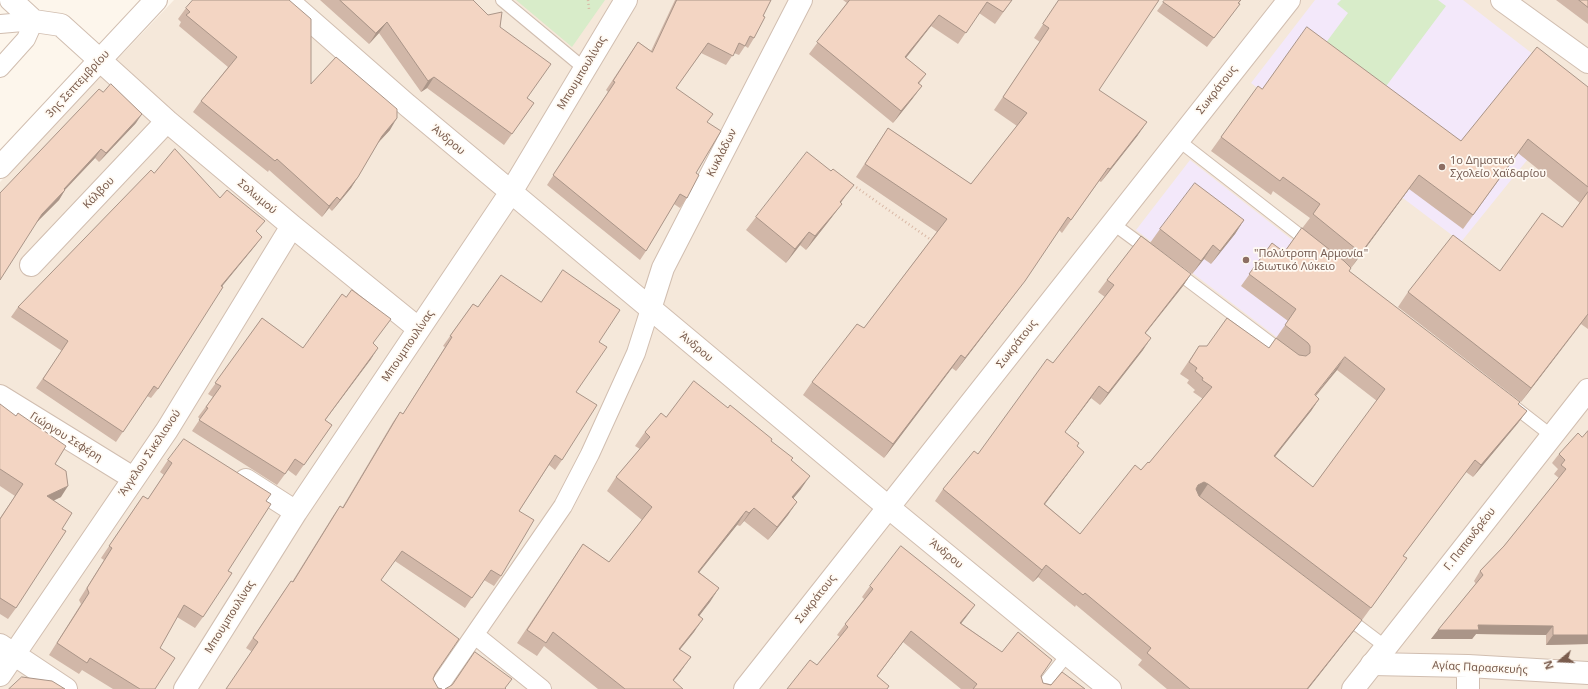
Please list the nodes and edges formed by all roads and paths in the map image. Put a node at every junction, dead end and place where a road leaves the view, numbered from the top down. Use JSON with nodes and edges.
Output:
{"nodes":[{"id":1,"x":11,"y":0,"type":"edge"},
{"id":2,"x":156,"y":0,"type":"edge"},
{"id":3,"x":502,"y":0,"type":"edge"},
{"id":4,"x":626,"y":0,"type":"edge"},
{"id":5,"x":802,"y":0,"type":"edge"},
{"id":6,"x":1288,"y":0,"type":"edge"},
{"id":7,"x":1502,"y":0,"type":"edge"},
{"id":8,"x":300,"y":4,"type":"edge"},
{"id":9,"x":34,"y":21,"type":"junction"},
{"id":10,"x":0,"y":24,"type":"edge"},
{"id":11,"x":99,"y":61,"type":"junction"},
{"id":12,"x":1588,"y":62,"type":"edge"},
{"id":13,"x":0,"y":68,"type":"edge"},
{"id":14,"x":585,"y":70,"type":"junction"},
{"id":15,"x":167,"y":121,"type":"junction"},
{"id":16,"x":1178,"y":140,"type":"junction"},
{"id":17,"x":0,"y":167,"type":"edge"},
{"id":18,"x":853,"y":185,"type":"edge"},
{"id":19,"x":511,"y":192,"type":"junction"},
{"id":20,"x":1112,"y":223,"type":"junction"},
{"id":21,"x":292,"y":226,"type":"junction"},
{"id":22,"x":936,"y":244,"type":"edge"},
{"id":23,"x":1322,"y":252,"type":"edge"},
{"id":24,"x":31,"y":265,"type":"dead end"},
{"id":25,"x":650,"y":308,"type":"junction"},
{"id":26,"x":419,"y":329,"type":"junction"},
{"id":27,"x":1295,"y":361,"type":"edge"},
{"id":28,"x":1588,"y":390,"type":"edge"},
{"id":29,"x":0,"y":396,"type":"edge"},
{"id":30,"x":1502,"y":397,"type":"edge"},
{"id":31,"x":167,"y":430,"type":"junction"},
{"id":32,"x":1552,"y":436,"type":"junction"},
{"id":33,"x":186,"y":443,"type":"edge"},
{"id":34,"x":231,"y":471,"type":"edge"},
{"id":35,"x":133,"y":478,"type":"junction"},
{"id":36,"x":888,"y":507,"type":"junction"},
{"id":37,"x":296,"y":512,"type":"junction"},
{"id":38,"x":1336,"y":610,"type":"edge"},
{"id":39,"x":475,"y":635,"type":"junction"},
{"id":40,"x":1386,"y":647,"type":"junction"},
{"id":41,"x":7,"y":650,"type":"edge"},
{"id":42,"x":1068,"y":654,"type":"junction"},
{"id":43,"x":1372,"y":664,"type":"junction"},
{"id":44,"x":1468,"y":666,"type":"junction"},
{"id":45,"x":1588,"y":673,"type":"edge"},
{"id":46,"x":0,"y":675,"type":"edge"},
{"id":47,"x":66,"y":689,"type":"edge"},
{"id":48,"x":185,"y":689,"type":"edge"},
{"id":49,"x":436,"y":689,"type":"edge"},
{"id":50,"x":542,"y":689,"type":"edge"},
{"id":51,"x":745,"y":689,"type":"edge"},
{"id":52,"x":1040,"y":689,"type":"edge"},
{"id":53,"x":1110,"y":689,"type":"edge"},
{"id":54,"x":1353,"y":689,"type":"edge"},
{"id":55,"x":1468,"y":689,"type":"edge"}],
"edges":[{"from":1,"to":9,"type":"street"},
{"from":2,"to":11,"type":"street","name":"3ης Σεπτεμβρίου"},
{"from":3,"to":14,"type":"lane"},
{"from":4,"to":14,"type":"street","name":"Μπουμπουλίνας"},
{"from":5,"to":25,"type":"street","name":"Κυκλάδων"},
{"from":6,"to":16,"type":"street","name":"Σωκράτους"},
{"from":7,"to":12,"type":"street"},
{"from":8,"to":19,"type":"street","name":"Άνδρου"},
{"from":9,"to":10,"type":"street"},
{"from":9,"to":11,"type":"street","name":"Σολωμού"},
{"from":9,"to":13,"type":"street"},
{"from":11,"to":15,"type":"street","name":"Σολωμού"},
{"from":11,"to":17,"type":"street","name":"3ης Σεπτεμβρίου"},
{"from":14,"to":19,"type":"street","name":"Μπουμπουλίνας"},
{"from":15,"to":21,"type":"street","name":"Σολωμού"},
{"from":15,"to":24,"type":"street","name":"Κάλβου"},
{"from":16,"to":20,"type":"street","name":"Σωκράτους"},
{"from":16,"to":23,"type":"lane"},
{"from":18,"to":22,"type":"path"},
{"from":19,"to":25,"type":"street","name":"Άνδρου"},
{"from":19,"to":26,"type":"street","name":"Μπουμπουλίνας"},
{"from":20,"to":27,"type":"lane"},
{"from":20,"to":36,"type":"street","name":"Σωκράτους"},
{"from":21,"to":26,"type":"street","name":"Σολωμού"},
{"from":21,"to":31,"type":"street","name":"Άγγελου Σικελιανού"},
{"from":25,"to":36,"type":"street","name":"Άνδρου"},
{"from":25,"to":39,"type":"street"},
{"from":26,"to":37,"type":"street","name":"Μπουμπουλίνας"},
{"from":28,"to":32,"type":"street","name":"Γ. Παπανδρέου"},
{"from":29,"to":35,"type":"street","name":"Γιώργου Σεφέρη"},
{"from":30,"to":32,"type":"lane"},
{"from":31,"to":33,"type":"street"},
{"from":31,"to":35,"type":"street","name":"Άγγελου Σικελιανού"},
{"from":32,"to":40,"type":"street","name":"Γ. Παπανδρέου"},
{"from":34,"to":37,"type":"street"},
{"from":35,"to":41,"type":"street","name":"Άγγελου Σικελιανού"},
{"from":36,"to":42,"type":"street","name":"Άνδρου"},
{"from":36,"to":51,"type":"street","name":"Σωκράτους"},
{"from":37,"to":48,"type":"street","name":"Μπουμπουλίνας"},
{"from":38,"to":40,"type":"lane"},
{"from":39,"to":49,"type":"street"},
{"from":39,"to":50,"type":"street"},
{"from":40,"to":43,"type":"street","name":"Γ. Παπανδρέου"},
{"from":41,"to":46,"type":"street","name":"Άγγελου Σικελιανού"},
{"from":41,"to":47,"type":"street"},
{"from":42,"to":52,"type":"lane"},
{"from":42,"to":53,"type":"street","name":"Άνδρου"},
{"from":43,"to":44,"type":"street","name":"Αγίας Παρασκευής"},
{"from":43,"to":54,"type":"street","name":"Γ. Παπανδρέου"},
{"from":44,"to":45,"type":"street","name":"Αγίας Παρασκευής"},
{"from":44,"to":55,"type":"street"}]}
